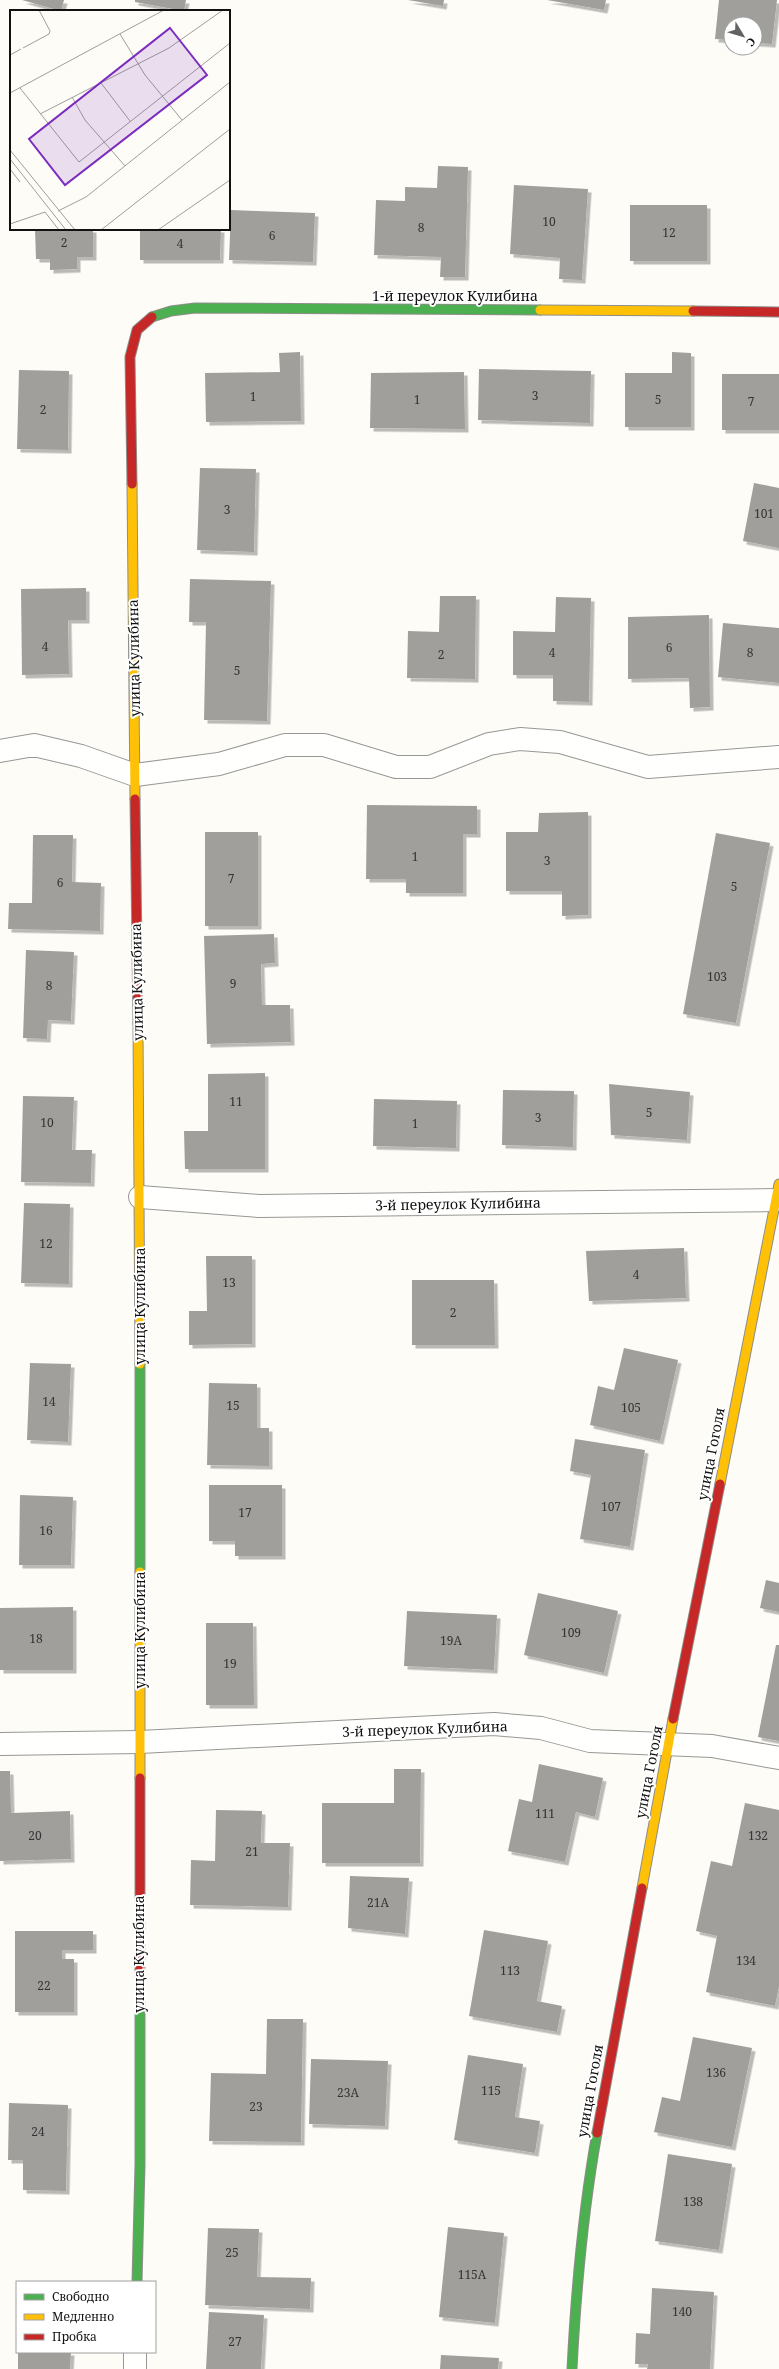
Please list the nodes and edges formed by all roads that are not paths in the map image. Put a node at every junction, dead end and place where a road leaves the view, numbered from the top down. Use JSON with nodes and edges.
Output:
{"nodes":[{"id":1,"x":779,"y":312,"type":"edge"},
{"id":2,"x":137,"y":330,"type":"joint"},
{"id":3,"x":0,"y":751,"type":"edge"},
{"id":4,"x":779,"y":757,"type":"edge"},
{"id":5,"x":135,"y":775,"type":"junction"},
{"id":6,"x":777,"y":1192,"type":"edge"},
{"id":7,"x":140,"y":1197,"type":"junction"},
{"id":8,"x":140,"y":1742,"type":"junction"},
{"id":9,"x":0,"y":1744,"type":"edge"},
{"id":10,"x":668,"y":1744,"type":"junction"},
{"id":11,"x":779,"y":1758,"type":"edge"},
{"id":12,"x":137,"y":2281,"type":"edge"},
{"id":13,"x":135,"y":2353,"type":"edge"},
{"id":14,"x":135,"y":2369,"type":"edge"},
{"id":15,"x":572,"y":2369,"type":"edge"}],
"edges":[{"from":1,"to":2,"type":"street","name":"1-й переулок Кулибина"},
{"from":2,"to":5,"type":"street","name":"улица Кулибина"},
{"from":3,"to":5,"type":"street"},
{"from":4,"to":5,"type":"street"},
{"from":5,"to":7,"type":"street","name":"улица Кулибина"},
{"from":6,"to":7,"type":"street","name":"3-й переулок Кулибина"},
{"from":6,"to":10,"type":"street","name":"улица Гоголя"},
{"from":7,"to":8,"type":"street","name":"улица Кулибина"},
{"from":8,"to":9,"type":"street","name":"3-й переулок Кулибина"},
{"from":8,"to":10,"type":"street","name":"3-й переулок Кулибина"},
{"from":8,"to":12,"type":"street","name":"улица Кулибина"},
{"from":10,"to":11,"type":"street","name":"3-й переулок Кулибина"},
{"from":10,"to":15,"type":"street","name":"улица Гоголя"},
{"from":13,"to":14,"type":"street"}]}
